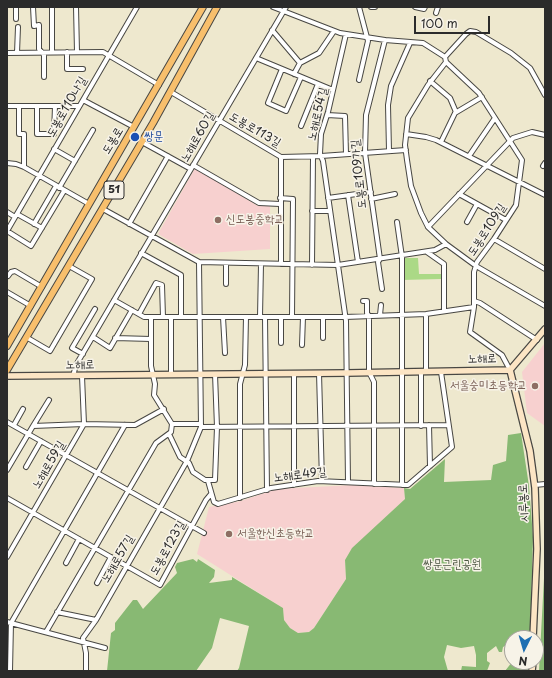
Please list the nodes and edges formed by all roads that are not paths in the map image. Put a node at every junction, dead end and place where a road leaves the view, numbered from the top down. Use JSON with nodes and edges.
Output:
{"nodes":[{"id":1,"x":16,"y":7,"type":"edge"},
{"id":2,"x":33,"y":7,"type":"edge"},
{"id":3,"x":52,"y":7,"type":"edge"},
{"id":4,"x":76,"y":7,"type":"edge"},
{"id":5,"x":137,"y":7,"type":"edge"},
{"id":6,"x":204,"y":7,"type":"edge"},
{"id":7,"x":217,"y":7,"type":"edge"},
{"id":8,"x":273,"y":7,"type":"edge"},
{"id":9,"x":360,"y":7,"type":"edge"},
{"id":10,"x":371,"y":7,"type":"edge"},
{"id":11,"x":375,"y":7,"type":"edge"},
{"id":12,"x":415,"y":7,"type":"edge"},
{"id":13,"x":425,"y":7,"type":"edge"},
{"id":14,"x":438,"y":7,"type":"edge"},
{"id":15,"x":284,"y":9,"type":"edge"},
{"id":16,"x":436,"y":13,"type":"dead end"},
{"id":17,"x":16,"y":19,"type":"dead end"},
{"id":18,"x":18,"y":27,"type":"dead end"},
{"id":19,"x":272,"y":30,"type":"junction"},
{"id":20,"x":334,"y":31,"type":"junction"},
{"id":21,"x":346,"y":34,"type":"junction"},
{"id":22,"x":368,"y":37,"type":"junction"},
{"id":23,"x":385,"y":40,"type":"junction"},
{"id":24,"x":410,"y":43,"type":"junction"},
{"id":25,"x":7,"y":52,"type":"edge"},
{"id":26,"x":18,"y":52,"type":"junction"},
{"id":27,"x":42,"y":52,"type":"junction"},
{"id":28,"x":52,"y":52,"type":"junction"},
{"id":29,"x":67,"y":52,"type":"junction"},
{"id":30,"x":77,"y":52,"type":"junction"},
{"id":31,"x":108,"y":56,"type":"junction"},
{"id":32,"x":445,"y":56,"type":"junction"},
{"id":33,"x":256,"y":58,"type":"junction"},
{"id":34,"x":300,"y":62,"type":"junction"},
{"id":35,"x":446,"y":62,"type":"junction"},
{"id":36,"x":83,"y":69,"type":"dead end"},
{"id":37,"x":282,"y":69,"type":"junction"},
{"id":38,"x":294,"y":74,"type":"junction"},
{"id":39,"x":44,"y":77,"type":"dead end"},
{"id":40,"x":301,"y":77,"type":"junction"},
{"id":41,"x":359,"y":80,"type":"dead end"},
{"id":42,"x":430,"y":81,"type":"junction"},
{"id":43,"x":318,"y":84,"type":"junction"},
{"id":44,"x":159,"y":85,"type":"junction"},
{"id":45,"x":333,"y":90,"type":"junction"},
{"id":46,"x":171,"y":92,"type":"junction"},
{"id":47,"x":545,"y":95,"type":"edge"},
{"id":48,"x":482,"y":97,"type":"junction"},
{"id":49,"x":83,"y":100,"type":"junction"},
{"id":50,"x":7,"y":106,"type":"edge"},
{"id":51,"x":19,"y":106,"type":"junction"},
{"id":52,"x":37,"y":106,"type":"junction"},
{"id":53,"x":54,"y":106,"type":"junction"},
{"id":54,"x":79,"y":106,"type":"junction"},
{"id":55,"x":456,"y":112,"type":"junction"},
{"id":56,"x":327,"y":114,"type":"junction"},
{"id":57,"x":495,"y":118,"type":"junction"},
{"id":58,"x":219,"y":120,"type":"junction"},
{"id":59,"x":301,"y":126,"type":"dead end"},
{"id":60,"x":134,"y":127,"type":"junction"},
{"id":61,"x":93,"y":130,"type":"dead end"},
{"id":62,"x":406,"y":134,"type":"junction"},
{"id":63,"x":545,"y":135,"type":"edge"},
{"id":64,"x":510,"y":141,"type":"junction"},
{"id":65,"x":142,"y":142,"type":"junction"},
{"id":66,"x":441,"y":142,"type":"junction"},
{"id":67,"x":54,"y":149,"type":"junction"},
{"id":68,"x":406,"y":150,"type":"junction"},
{"id":69,"x":390,"y":151,"type":"junction"},
{"id":70,"x":365,"y":153,"type":"junction"},
{"id":71,"x":346,"y":154,"type":"junction"},
{"id":72,"x":168,"y":156,"type":"junction"},
{"id":73,"x":313,"y":156,"type":"junction"},
{"id":74,"x":321,"y":156,"type":"junction"},
{"id":75,"x":469,"y":156,"type":"junction"},
{"id":76,"x":281,"y":157,"type":"junction"},
{"id":77,"x":75,"y":161,"type":"junction"},
{"id":78,"x":7,"y":163,"type":"edge"},
{"id":79,"x":486,"y":165,"type":"junction"},
{"id":80,"x":24,"y":167,"type":"junction"},
{"id":81,"x":192,"y":167,"type":"junction"},
{"id":82,"x":39,"y":176,"type":"junction"},
{"id":83,"x":519,"y":180,"type":"junction"},
{"id":84,"x":57,"y":187,"type":"junction"},
{"id":85,"x":64,"y":191,"type":"junction"},
{"id":86,"x":371,"y":192,"type":"junction"},
{"id":87,"x":394,"y":194,"type":"dead end"},
{"id":88,"x":460,"y":194,"type":"junction"},
{"id":89,"x":348,"y":195,"type":"junction"},
{"id":90,"x":545,"y":195,"type":"edge"},
{"id":91,"x":280,"y":198,"type":"junction"},
{"id":92,"x":328,"y":198,"type":"junction"},
{"id":93,"x":371,"y":199,"type":"junction"},
{"id":94,"x":89,"y":204,"type":"junction"},
{"id":95,"x":280,"y":204,"type":"junction"},
{"id":96,"x":477,"y":204,"type":"junction"},
{"id":97,"x":103,"y":209,"type":"junction"},
{"id":98,"x":312,"y":211,"type":"junction"},
{"id":99,"x":330,"y":211,"type":"junction"},
{"id":100,"x":7,"y":212,"type":"edge"},
{"id":101,"x":16,"y":215,"type":"junction"},
{"id":102,"x":506,"y":220,"type":"junction"},
{"id":103,"x":397,"y":222,"type":"dead end"},
{"id":104,"x":467,"y":222,"type":"dead end"},
{"id":105,"x":34,"y":224,"type":"junction"},
{"id":106,"x":130,"y":224,"type":"junction"},
{"id":107,"x":428,"y":227,"type":"junction"},
{"id":108,"x":42,"y":228,"type":"junction"},
{"id":109,"x":7,"y":231,"type":"edge"},
{"id":110,"x":152,"y":236,"type":"junction"},
{"id":111,"x":494,"y":239,"type":"junction"},
{"id":112,"x":446,"y":244,"type":"junction"},
{"id":113,"x":427,"y":252,"type":"junction"},
{"id":114,"x":141,"y":253,"type":"junction"},
{"id":115,"x":402,"y":256,"type":"junction"},
{"id":116,"x":380,"y":259,"type":"junction"},
{"id":117,"x":199,"y":262,"type":"junction"},
{"id":118,"x":358,"y":262,"type":"junction"},
{"id":119,"x":226,"y":263,"type":"junction"},
{"id":120,"x":260,"y":264,"type":"junction"},
{"id":121,"x":281,"y":264,"type":"junction"},
{"id":122,"x":293,"y":265,"type":"junction"},
{"id":123,"x":312,"y":265,"type":"junction"},
{"id":124,"x":338,"y":265,"type":"junction"},
{"id":125,"x":69,"y":266,"type":"junction"},
{"id":126,"x":476,"y":266,"type":"junction"},
{"id":127,"x":545,"y":269,"type":"edge"},
{"id":128,"x":8,"y":276,"type":"dead end"},
{"id":129,"x":226,"y":284,"type":"dead end"},
{"id":130,"x":42,"y":287,"type":"junction"},
{"id":131,"x":382,"y":289,"type":"dead end"},
{"id":132,"x":7,"y":292,"type":"edge"},
{"id":133,"x":114,"y":300,"type":"junction"},
{"id":134,"x":363,"y":301,"type":"dead end"},
{"id":135,"x":474,"y":301,"type":"junction"},
{"id":136,"x":381,"y":304,"type":"dead end"},
{"id":137,"x":31,"y":306,"type":"junction"},
{"id":138,"x":545,"y":306,"type":"edge"},
{"id":139,"x":474,"y":307,"type":"junction"},
{"id":140,"x":95,"y":309,"type":"dead end"},
{"id":141,"x":132,"y":310,"type":"junction"},
{"id":142,"x":444,"y":311,"type":"junction"},
{"id":143,"x":139,"y":314,"type":"junction"},
{"id":144,"x":426,"y":314,"type":"junction"},
{"id":145,"x":380,"y":315,"type":"junction"},
{"id":146,"x":403,"y":315,"type":"junction"},
{"id":147,"x":369,"y":316,"type":"junction"},
{"id":148,"x":151,"y":317,"type":"junction"},
{"id":149,"x":162,"y":317,"type":"junction"},
{"id":150,"x":171,"y":317,"type":"junction"},
{"id":151,"x":180,"y":317,"type":"junction"},
{"id":152,"x":200,"y":317,"type":"junction"},
{"id":153,"x":223,"y":317,"type":"junction"},
{"id":154,"x":246,"y":317,"type":"junction"},
{"id":155,"x":263,"y":317,"type":"junction"},
{"id":156,"x":281,"y":317,"type":"junction"},
{"id":157,"x":292,"y":317,"type":"junction"},
{"id":158,"x":303,"y":317,"type":"junction"},
{"id":159,"x":323,"y":317,"type":"junction"},
{"id":160,"x":345,"y":317,"type":"junction"},
{"id":161,"x":545,"y":329,"type":"edge"},
{"id":162,"x":26,"y":337,"type":"junction"},
{"id":163,"x":93,"y":337,"type":"junction"},
{"id":164,"x":116,"y":338,"type":"junction"},
{"id":165,"x":323,"y":338,"type":"dead end"},
{"id":166,"x":151,"y":339,"type":"junction"},
{"id":167,"x":9,"y":340,"type":"edge"},
{"id":168,"x":537,"y":340,"type":"junction"},
{"id":169,"x":281,"y":343,"type":"dead end"},
{"id":170,"x":302,"y":345,"type":"dead end"},
{"id":171,"x":225,"y":353,"type":"dead end"},
{"id":172,"x":82,"y":354,"type":"junction"},
{"id":173,"x":7,"y":370,"type":"edge"},
{"id":174,"x":510,"y":370,"type":"junction"},
{"id":175,"x":369,"y":372,"type":"junction"},
{"id":176,"x":401,"y":372,"type":"junction"},
{"id":177,"x":423,"y":372,"type":"junction"},
{"id":178,"x":441,"y":372,"type":"junction"},
{"id":179,"x":294,"y":373,"type":"junction"},
{"id":180,"x":319,"y":373,"type":"junction"},
{"id":181,"x":347,"y":373,"type":"junction"},
{"id":182,"x":201,"y":374,"type":"junction"},
{"id":183,"x":215,"y":374,"type":"junction"},
{"id":184,"x":242,"y":374,"type":"junction"},
{"id":185,"x":265,"y":374,"type":"junction"},
{"id":186,"x":153,"y":375,"type":"junction"},
{"id":187,"x":170,"y":375,"type":"junction"},
{"id":188,"x":7,"y":376,"type":"edge"},
{"id":189,"x":73,"y":376,"type":"junction"},
{"id":190,"x":82,"y":376,"type":"junction"},
{"id":191,"x":49,"y":400,"type":"dead end"},
{"id":192,"x":23,"y":409,"type":"dead end"},
{"id":193,"x":164,"y":409,"type":"junction"},
{"id":194,"x":9,"y":424,"type":"edge"},
{"id":195,"x":84,"y":424,"type":"junction"},
{"id":196,"x":172,"y":424,"type":"junction"},
{"id":197,"x":125,"y":425,"type":"junction"},
{"id":198,"x":202,"y":425,"type":"junction"},
{"id":199,"x":448,"y":425,"type":"junction"},
{"id":200,"x":33,"y":426,"type":"junction"},
{"id":201,"x":293,"y":426,"type":"junction"},
{"id":202,"x":320,"y":426,"type":"junction"},
{"id":203,"x":348,"y":426,"type":"junction"},
{"id":204,"x":374,"y":426,"type":"junction"},
{"id":205,"x":402,"y":426,"type":"junction"},
{"id":206,"x":421,"y":426,"type":"junction"},
{"id":207,"x":429,"y":426,"type":"junction"},
{"id":208,"x":216,"y":427,"type":"junction"},
{"id":209,"x":240,"y":427,"type":"junction"},
{"id":210,"x":266,"y":427,"type":"junction"},
{"id":211,"x":28,"y":434,"type":"junction"},
{"id":212,"x":169,"y":434,"type":"junction"},
{"id":213,"x":41,"y":441,"type":"junction"},
{"id":214,"x":66,"y":456,"type":"junction"},
{"id":215,"x":187,"y":461,"type":"junction"},
{"id":216,"x":430,"y":466,"type":"junction"},
{"id":217,"x":26,"y":467,"type":"dead end"},
{"id":218,"x":7,"y":470,"type":"edge"},
{"id":219,"x":98,"y":473,"type":"junction"},
{"id":220,"x":208,"y":481,"type":"junction"},
{"id":221,"x":322,"y":481,"type":"junction"},
{"id":222,"x":348,"y":482,"type":"junction"},
{"id":223,"x":374,"y":484,"type":"junction"},
{"id":224,"x":545,"y":484,"type":"edge"},
{"id":225,"x":294,"y":485,"type":"junction"},
{"id":226,"x":402,"y":485,"type":"junction"},
{"id":227,"x":535,"y":485,"type":"junction"},
{"id":228,"x":129,"y":490,"type":"junction"},
{"id":229,"x":267,"y":490,"type":"junction"},
{"id":230,"x":211,"y":494,"type":"junction"},
{"id":231,"x":7,"y":498,"type":"edge"},
{"id":232,"x":240,"y":498,"type":"junction"},
{"id":233,"x":159,"y":508,"type":"junction"},
{"id":234,"x":33,"y":512,"type":"junction"},
{"id":235,"x":192,"y":526,"type":"junction"},
{"id":236,"x":65,"y":531,"type":"junction"},
{"id":237,"x":204,"y":533,"type":"dead end"},
{"id":238,"x":79,"y":539,"type":"junction"},
{"id":239,"x":95,"y":548,"type":"junction"},
{"id":240,"x":7,"y":557,"type":"edge"},
{"id":241,"x":110,"y":557,"type":"junction"},
{"id":242,"x":66,"y":563,"type":"dead end"},
{"id":243,"x":126,"y":566,"type":"junction"},
{"id":244,"x":97,"y":583,"type":"dead end"},
{"id":245,"x":57,"y":612,"type":"junction"},
{"id":246,"x":96,"y":620,"type":"junction"},
{"id":247,"x":9,"y":622,"type":"edge"},
{"id":248,"x":533,"y":630,"type":"edge"},
{"id":249,"x":46,"y":632,"type":"junction"},
{"id":250,"x":84,"y":642,"type":"junction"},
{"id":251,"x":104,"y":648,"type":"dead end"},
{"id":252,"x":10,"y":671,"type":"edge"},
{"id":253,"x":86,"y":671,"type":"edge"}],
"edges":[{"from":1,"to":17,"type":"street"},
{"from":2,"to":27,"type":"street"},
{"from":3,"to":28,"type":"street"},
{"from":4,"to":30,"type":"street"},
{"from":5,"to":31,"type":"street","name":"도봉로110나길"},
{"from":6,"to":44,"type":"main road","name":"도봉로","number":"51"},
{"from":7,"to":46,"type":"main road","number":"51"},
{"from":8,"to":15,"type":"street"},
{"from":9,"to":22,"type":"street"},
{"from":10,"to":11,"type":"street"},
{"from":12,"to":13,"type":"street"},
{"from":14,"to":16,"type":"street"},
{"from":15,"to":19,"type":"street","name":"노해로60길"},
{"from":15,"to":20,"type":"street"},
{"from":18,"to":26,"type":"street"},
{"from":19,"to":33,"type":"street","name":"노해로60길"},
{"from":19,"to":34,"type":"street"},
{"from":20,"to":21,"type":"street"},
{"from":20,"to":34,"type":"street"},
{"from":21,"to":22,"type":"street"},
{"from":21,"to":45,"type":"street","name":"노해로54길"},
{"from":22,"to":23,"type":"street"},
{"from":22,"to":41,"type":"street"},
{"from":23,"to":24,"type":"street"},
{"from":23,"to":70,"type":"street","name":"도봉로109가길"},
{"from":24,"to":32,"type":"street"},
{"from":24,"to":69,"type":"street"},
{"from":25,"to":26,"type":"street"},
{"from":26,"to":27,"type":"street"},
{"from":27,"to":28,"type":"street"},
{"from":27,"to":39,"type":"street"},
{"from":28,"to":29,"type":"street"},
{"from":29,"to":30,"type":"street"},
{"from":29,"to":36,"type":"street"},
{"from":30,"to":31,"type":"street"},
{"from":31,"to":44,"type":"street"},
{"from":31,"to":49,"type":"street","name":"도봉로110나길"},
{"from":32,"to":35,"type":"street"},
{"from":32,"to":47,"type":"street"},
{"from":33,"to":37,"type":"street"},
{"from":33,"to":58,"type":"street","name":"노해로60길"},
{"from":34,"to":38,"type":"street"},
{"from":35,"to":42,"type":"street"},
{"from":35,"to":48,"type":"street","name":"도봉로109길"},
{"from":37,"to":38,"type":"street"},
{"from":37,"to":40,"type":"street"},
{"from":38,"to":40,"type":"street"},
{"from":40,"to":43,"type":"street"},
{"from":42,"to":55,"type":"street"},
{"from":42,"to":62,"type":"street"},
{"from":43,"to":45,"type":"street"},
{"from":43,"to":59,"type":"street"},
{"from":44,"to":60,"type":"main road","name":"도봉로","number":"51"},
{"from":45,"to":56,"type":"street","name":"노해로54길"},
{"from":46,"to":58,"type":"street","name":"도봉로113길"},
{"from":46,"to":65,"type":"main road","number":"51"},
{"from":48,"to":55,"type":"street"},
{"from":48,"to":57,"type":"street","name":"도봉로109길"},
{"from":49,"to":54,"type":"street","name":"도봉로110나길"},
{"from":49,"to":60,"type":"street"},
{"from":50,"to":51,"type":"street"},
{"from":51,"to":52,"type":"street"},
{"from":51,"to":80,"type":"street"},
{"from":52,"to":53,"type":"street"},
{"from":52,"to":53,"type":"street","name":"도봉로110나길"},
{"from":53,"to":54,"type":"street"},
{"from":54,"to":67,"type":"street","name":"도봉로110나길"},
{"from":55,"to":66,"type":"street"},
{"from":56,"to":71,"type":"street"},
{"from":56,"to":74,"type":"street","name":"노해로54길"},
{"from":57,"to":64,"type":"street","name":"도봉로109길"},
{"from":57,"to":75,"type":"street"},
{"from":58,"to":76,"type":"street","name":"도봉로113길"},
{"from":58,"to":81,"type":"street","name":"노해로60길"},
{"from":60,"to":94,"type":"main road","name":"도봉로","number":"51"},
{"from":61,"to":77,"type":"street"},
{"from":62,"to":66,"type":"street"},
{"from":62,"to":68,"type":"street"},
{"from":63,"to":64,"type":"street"},
{"from":64,"to":79,"type":"street"},
{"from":64,"to":83,"type":"street","name":"도봉로109길"},
{"from":65,"to":72,"type":"street"},
{"from":65,"to":97,"type":"main road","number":"51"},
{"from":66,"to":75,"type":"street"},
{"from":67,"to":77,"type":"street"},
{"from":67,"to":82,"type":"street","name":"도봉로110나길"},
{"from":68,"to":69,"type":"street","name":"도봉로113길"},
{"from":68,"to":107,"type":"street"},
{"from":69,"to":70,"type":"street","name":"도봉로113길"},
{"from":70,"to":71,"type":"street","name":"도봉로113길"},
{"from":70,"to":86,"type":"street","name":"도봉로109가길"},
{"from":71,"to":74,"type":"street","name":"도봉로113길"},
{"from":72,"to":81,"type":"street"},
{"from":72,"to":106,"type":"street"},
{"from":73,"to":74,"type":"street","name":"도봉로113길"},
{"from":73,"to":76,"type":"street","name":"도봉로113길"},
{"from":73,"to":98,"type":"street"},
{"from":74,"to":92,"type":"street","name":"노해로54길"},
{"from":75,"to":79,"type":"street"},
{"from":76,"to":91,"type":"street"},
{"from":77,"to":84,"type":"street"},
{"from":78,"to":80,"type":"street"},
{"from":79,"to":83,"type":"street"},
{"from":79,"to":88,"type":"street"},
{"from":80,"to":82,"type":"street"},
{"from":81,"to":95,"type":"street"},
{"from":81,"to":110,"type":"street","name":"노해로60길"},
{"from":82,"to":84,"type":"street"},
{"from":82,"to":101,"type":"street","name":"도봉로110나길"},
{"from":83,"to":90,"type":"street"},
{"from":83,"to":102,"type":"street","name":"도봉로109길"},
{"from":84,"to":85,"type":"street"},
{"from":84,"to":105,"type":"street"},
{"from":85,"to":94,"type":"street"},
{"from":85,"to":108,"type":"street"},
{"from":86,"to":89,"type":"street"},
{"from":86,"to":93,"type":"street","name":"도봉로109가길"},
{"from":87,"to":93,"type":"street"},
{"from":88,"to":96,"type":"street"},
{"from":88,"to":107,"type":"street"},
{"from":89,"to":92,"type":"street"},
{"from":89,"to":118,"type":"street"},
{"from":91,"to":95,"type":"street"},
{"from":91,"to":122,"type":"street"},
{"from":92,"to":99,"type":"street","name":"노해로54길"},
{"from":93,"to":116,"type":"street","name":"도봉로109가길"},
{"from":94,"to":130,"type":"main road","name":"도봉로","number":"51"},
{"from":95,"to":121,"type":"street"},
{"from":96,"to":102,"type":"street"},
{"from":96,"to":104,"type":"street"},
{"from":97,"to":106,"type":"street"},
{"from":97,"to":125,"type":"main road","number":"51"},
{"from":98,"to":99,"type":"street"},
{"from":98,"to":123,"type":"street"},
{"from":99,"to":124,"type":"street","name":"노해로54길"},
{"from":100,"to":101,"type":"street"},
{"from":101,"to":105,"type":"street"},
{"from":101,"to":109,"type":"street","name":"도봉로110나길"},
{"from":102,"to":111,"type":"street","name":"도봉로109길"},
{"from":103,"to":115,"type":"street"},
{"from":105,"to":108,"type":"street"},
{"from":106,"to":110,"type":"street"},
{"from":107,"to":112,"type":"street"},
{"from":108,"to":109,"type":"street","name":"도봉로110나길"},
{"from":110,"to":114,"type":"street","name":"노해로60길"},
{"from":110,"to":117,"type":"street"},
{"from":111,"to":126,"type":"street","name":"도봉로109길"},
{"from":111,"to":127,"type":"street"},
{"from":112,"to":113,"type":"street"},
{"from":112,"to":126,"type":"street"},
{"from":113,"to":115,"type":"street"},
{"from":113,"to":142,"type":"street"},
{"from":114,"to":133,"type":"street","name":"노해로60길"},
{"from":114,"to":151,"type":"street"},
{"from":115,"to":116,"type":"street"},
{"from":115,"to":146,"type":"street"},
{"from":116,"to":118,"type":"street"},
{"from":116,"to":131,"type":"street","name":"도봉로109가길"},
{"from":117,"to":119,"type":"street"},
{"from":117,"to":152,"type":"street"},
{"from":118,"to":124,"type":"street"},
{"from":119,"to":120,"type":"street"},
{"from":119,"to":129,"type":"street"},
{"from":120,"to":121,"type":"street"},
{"from":120,"to":155,"type":"street"},
{"from":121,"to":122,"type":"street"},
{"from":122,"to":123,"type":"street"},
{"from":122,"to":157,"type":"street"},
{"from":123,"to":124,"type":"street"},
{"from":124,"to":160,"type":"street","name":"노해로54길"},
{"from":125,"to":162,"type":"main road","number":"51"},
{"from":125,"to":162,"type":"street"},
{"from":126,"to":135,"type":"street","name":"도봉로109길"},
{"from":126,"to":138,"type":"street"},
{"from":128,"to":130,"type":"street"},
{"from":130,"to":137,"type":"main road","name":"도봉로","number":"51"},
{"from":132,"to":137,"type":"street"},
{"from":133,"to":141,"type":"street"},
{"from":133,"to":163,"type":"street","name":"노해로60길"},
{"from":134,"to":147,"type":"street"},
{"from":135,"to":139,"type":"street","name":"도봉로109길"},
{"from":135,"to":168,"type":"street"},
{"from":136,"to":145,"type":"street"},
{"from":137,"to":167,"type":"main road","name":"도봉로","number":"51"},
{"from":139,"to":142,"type":"street"},
{"from":139,"to":174,"type":"street","name":"도봉로109길"},
{"from":140,"to":172,"type":"street"},
{"from":141,"to":143,"type":"street"},
{"from":141,"to":164,"type":"street"},
{"from":142,"to":144,"type":"street"},
{"from":143,"to":148,"type":"street"},
{"from":143,"to":149,"type":"street"},
{"from":144,"to":146,"type":"street"},
{"from":144,"to":177,"type":"street"},
{"from":145,"to":146,"type":"street"},
{"from":145,"to":147,"type":"street"},
{"from":146,"to":176,"type":"street"},
{"from":147,"to":160,"type":"street"},
{"from":147,"to":175,"type":"street"},
{"from":148,"to":149,"type":"street"},
{"from":148,"to":166,"type":"street"},
{"from":149,"to":150,"type":"street"},
{"from":150,"to":151,"type":"street"},
{"from":150,"to":187,"type":"street"},
{"from":151,"to":152,"type":"street"},
{"from":152,"to":153,"type":"street"},
{"from":152,"to":182,"type":"street"},
{"from":153,"to":154,"type":"street"},
{"from":153,"to":171,"type":"street"},
{"from":154,"to":155,"type":"street"},
{"from":154,"to":184,"type":"street"},
{"from":155,"to":156,"type":"street"},
{"from":155,"to":185,"type":"street"},
{"from":156,"to":157,"type":"street"},
{"from":156,"to":169,"type":"street"},
{"from":157,"to":158,"type":"street"},
{"from":158,"to":159,"type":"street"},
{"from":158,"to":170,"type":"street"},
{"from":159,"to":160,"type":"street"},
{"from":159,"to":165,"type":"street"},
{"from":160,"to":181,"type":"street","name":"노해로54길"},
{"from":161,"to":168,"type":"main road","name":"노해로"},
{"from":162,"to":173,"type":"main road","number":"51"},
{"from":163,"to":164,"type":"street"},
{"from":163,"to":172,"type":"street","name":"노해로60길"},
{"from":164,"to":166,"type":"street"},
{"from":166,"to":186,"type":"street"},
{"from":168,"to":174,"type":"main road","name":"노해로"},
{"from":172,"to":189,"type":"street","name":"노해로60길"},
{"from":174,"to":178,"type":"main road","name":"노해로"},
{"from":174,"to":227,"type":"main road","name":"시루봉로"},
{"from":175,"to":176,"type":"main road","name":"노해로"},
{"from":175,"to":181,"type":"main road","name":"노해로"},
{"from":175,"to":204,"type":"street"},
{"from":176,"to":177,"type":"main road","name":"노해로"},
{"from":176,"to":205,"type":"street"},
{"from":177,"to":178,"type":"main road","name":"노해로"},
{"from":177,"to":206,"type":"street"},
{"from":178,"to":199,"type":"street","name":"노해로49길"},
{"from":179,"to":180,"type":"main road","name":"노해로"},
{"from":179,"to":185,"type":"main road","name":"노해로"},
{"from":179,"to":201,"type":"street"},
{"from":180,"to":181,"type":"main road","name":"노해로"},
{"from":180,"to":202,"type":"street"},
{"from":181,"to":203,"type":"street","name":"노해로54길"},
{"from":182,"to":183,"type":"main road","name":"노해로"},
{"from":182,"to":187,"type":"main road","name":"노해로"},
{"from":182,"to":198,"type":"street","name":"노해로57길"},
{"from":183,"to":184,"type":"main road","name":"노해로"},
{"from":183,"to":208,"type":"street"},
{"from":184,"to":185,"type":"main road","name":"노해로"},
{"from":184,"to":209,"type":"street"},
{"from":185,"to":210,"type":"street"},
{"from":186,"to":187,"type":"main road","name":"노해로"},
{"from":186,"to":190,"type":"main road","name":"노해로"},
{"from":186,"to":193,"type":"street"},
{"from":188,"to":189,"type":"main road","name":"노해로"},
{"from":189,"to":190,"type":"main road","name":"노해로"},
{"from":190,"to":195,"type":"street"},
{"from":191,"to":200,"type":"street"},
{"from":192,"to":194,"type":"street"},
{"from":193,"to":196,"type":"street"},
{"from":193,"to":197,"type":"street"},
{"from":194,"to":211,"type":"street"},
{"from":195,"to":197,"type":"street"},
{"from":195,"to":200,"type":"street"},
{"from":195,"to":214,"type":"street","name":"노해로59길"},
{"from":196,"to":198,"type":"street"},
{"from":196,"to":212,"type":"street"},
{"from":197,"to":219,"type":"street"},
{"from":198,"to":208,"type":"street"},
{"from":198,"to":215,"type":"street","name":"노해로57길"},
{"from":199,"to":207,"type":"street"},
{"from":199,"to":216,"type":"street","name":"노해로49길"},
{"from":200,"to":211,"type":"street"},
{"from":201,"to":202,"type":"street"},
{"from":201,"to":210,"type":"street"},
{"from":201,"to":225,"type":"street"},
{"from":202,"to":203,"type":"street"},
{"from":202,"to":221,"type":"street"},
{"from":203,"to":204,"type":"street"},
{"from":203,"to":222,"type":"street","name":"노해로54길"},
{"from":204,"to":205,"type":"street"},
{"from":204,"to":223,"type":"street"},
{"from":205,"to":206,"type":"street"},
{"from":205,"to":226,"type":"street"},
{"from":206,"to":207,"type":"street"},
{"from":207,"to":216,"type":"street"},
{"from":208,"to":209,"type":"street"},
{"from":208,"to":220,"type":"street"},
{"from":209,"to":210,"type":"street"},
{"from":209,"to":232,"type":"street"},
{"from":210,"to":229,"type":"street"},
{"from":211,"to":213,"type":"street"},
{"from":211,"to":218,"type":"street"},
{"from":212,"to":215,"type":"street"},
{"from":212,"to":228,"type":"street"},
{"from":213,"to":214,"type":"street"},
{"from":213,"to":217,"type":"street"},
{"from":214,"to":219,"type":"street"},
{"from":214,"to":234,"type":"street","name":"노해로59길"},
{"from":215,"to":220,"type":"street"},
{"from":215,"to":233,"type":"street","name":"노해로57길"},
{"from":216,"to":226,"type":"street","name":"노해로49길"},
{"from":219,"to":228,"type":"street"},
{"from":219,"to":236,"type":"street"},
{"from":220,"to":230,"type":"street"},
{"from":221,"to":222,"type":"street","name":"노해로49길"},
{"from":221,"to":225,"type":"street","name":"노해로49길"},
{"from":222,"to":223,"type":"street","name":"노해로49길"},
{"from":223,"to":226,"type":"street","name":"노해로49길"},
{"from":224,"to":227,"type":"street"},
{"from":225,"to":229,"type":"street","name":"노해로49길"},
{"from":227,"to":248,"type":"main road","name":"시루봉로"},
{"from":228,"to":233,"type":"street"},
{"from":228,"to":239,"type":"street"},
{"from":229,"to":232,"type":"street","name":"노해로49길"},
{"from":230,"to":232,"type":"street","name":"노해로49길"},
{"from":230,"to":235,"type":"street","name":"도봉로123길"},
{"from":231,"to":234,"type":"street","name":"도봉로123길"},
{"from":233,"to":235,"type":"street"},
{"from":233,"to":243,"type":"street","name":"노해로57길"},
{"from":234,"to":236,"type":"street","name":"도봉로123길"},
{"from":234,"to":240,"type":"street","name":"노해로59길"},
{"from":235,"to":237,"type":"street"},
{"from":235,"to":243,"type":"street","name":"도봉로123길"},
{"from":236,"to":238,"type":"street","name":"도봉로123길"},
{"from":236,"to":247,"type":"street"},
{"from":238,"to":239,"type":"street","name":"도봉로123길"},
{"from":238,"to":242,"type":"street"},
{"from":239,"to":241,"type":"street","name":"도봉로123길"},
{"from":239,"to":245,"type":"street"},
{"from":241,"to":243,"type":"street","name":"도봉로123길"},
{"from":241,"to":244,"type":"street"},
{"from":243,"to":246,"type":"street","name":"노해로57길"},
{"from":245,"to":246,"type":"street"},
{"from":245,"to":249,"type":"street"},
{"from":246,"to":250,"type":"street","name":"노해로57길"},
{"from":247,"to":249,"type":"street"},
{"from":247,"to":252,"type":"street"},
{"from":249,"to":250,"type":"street"},
{"from":250,"to":251,"type":"street"},
{"from":250,"to":253,"type":"street"}]}
